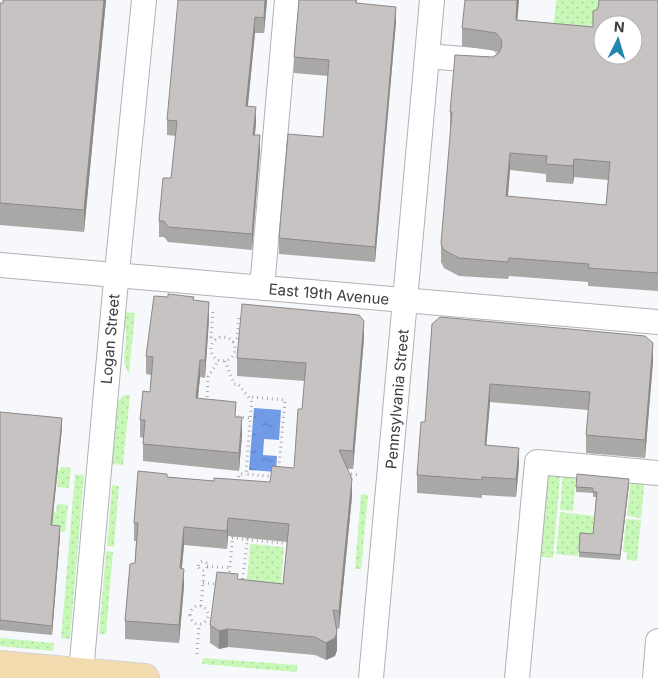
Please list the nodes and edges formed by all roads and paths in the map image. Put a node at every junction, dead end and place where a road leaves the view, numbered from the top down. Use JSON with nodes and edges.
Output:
{"nodes":[{"id":1,"x":144,"y":0,"type":"edge"},
{"id":2,"x":287,"y":0,"type":"edge"},
{"id":3,"x":432,"y":0,"type":"edge"},
{"id":4,"x":427,"y":56,"type":"junction"},
{"id":5,"x":488,"y":62,"type":"edge"},
{"id":6,"x":0,"y":265,"type":"edge"},
{"id":7,"x":116,"y":275,"type":"junction"},
{"id":8,"x":262,"y":288,"type":"junction"},
{"id":9,"x":405,"y":300,"type":"junction"},
{"id":10,"x":213,"y":312,"type":"dead end"},
{"id":11,"x":239,"y":316,"type":"edge"},
{"id":12,"x":658,"y":322,"type":"edge"},
{"id":13,"x":213,"y":341,"type":"junction"},
{"id":14,"x":233,"y":342,"type":"junction"},
{"id":15,"x":219,"y":360,"type":"junction"},
{"id":16,"x":225,"y":361,"type":"junction"},
{"id":17,"x":252,"y":400,"type":"junction"},
{"id":18,"x":206,"y":404,"type":"edge"},
{"id":19,"x":224,"y":415,"type":"edge"},
{"id":20,"x":250,"y":418,"type":"junction"},
{"id":21,"x":340,"y":473,"type":"edge"},
{"id":22,"x":658,"y":473,"type":"edge"},
{"id":23,"x":246,"y":474,"type":"junction"},
{"id":24,"x":254,"y":475,"type":"junction"},
{"id":25,"x":359,"y":475,"type":"dead end"},
{"id":26,"x":278,"y":477,"type":"junction"},
{"id":27,"x":286,"y":478,"type":"edge"},
{"id":28,"x":253,"y":484,"type":"edge"},
{"id":29,"x":238,"y":486,"type":"edge"},
{"id":30,"x":233,"y":530,"type":"edge"},
{"id":31,"x":248,"y":530,"type":"edge"},
{"id":32,"x":232,"y":538,"type":"junction"},
{"id":33,"x":247,"y":540,"type":"junction"},
{"id":34,"x":290,"y":544,"type":"edge"},
{"id":35,"x":207,"y":566,"type":"junction"},
{"id":36,"x":230,"y":568,"type":"junction"},
{"id":37,"x":204,"y":571,"type":"junction"},
{"id":38,"x":203,"y":583,"type":"junction"},
{"id":39,"x":235,"y":586,"type":"edge"},
{"id":40,"x":200,"y":606,"type":"junction"},
{"id":41,"x":199,"y":624,"type":"junction"},
{"id":42,"x":658,"y":641,"type":"edge"},
{"id":43,"x":197,"y":654,"type":"dead end"},
{"id":44,"x":0,"y":664,"type":"edge"},
{"id":45,"x":81,"y":675,"type":"edge"},
{"id":46,"x":145,"y":678,"type":"edge"},
{"id":47,"x":372,"y":678,"type":"edge"},
{"id":48,"x":517,"y":678,"type":"edge"},
{"id":49,"x":655,"y":678,"type":"edge"}],
"edges":[{"from":1,"to":7,"type":"street","name":"Logan Street"},
{"from":2,"to":8,"type":"street"},
{"from":3,"to":4,"type":"street","name":"Pennsylvania Street"},
{"from":4,"to":5,"type":"street"},
{"from":4,"to":9,"type":"street","name":"Pennsylvania Street"},
{"from":6,"to":7,"type":"street","name":"East 19th Avenue"},
{"from":7,"to":8,"type":"street","name":"East 19th Avenue"},
{"from":7,"to":45,"type":"street","name":"Logan Street"},
{"from":8,"to":9,"type":"street","name":"East 19th Avenue"},
{"from":9,"to":12,"type":"street","name":"East 19th Avenue"},
{"from":9,"to":47,"type":"street","name":"Pennsylvania Street"},
{"from":10,"to":13,"type":"path"},
{"from":11,"to":14,"type":"path"},
{"from":13,"to":14,"type":"path"},
{"from":13,"to":15,"type":"path"},
{"from":14,"to":16,"type":"path"},
{"from":15,"to":16,"type":"path"},
{"from":15,"to":18,"type":"path"},
{"from":16,"to":17,"type":"path"},
{"from":17,"to":20,"type":"path"},
{"from":17,"to":26,"type":"path"},
{"from":19,"to":20,"type":"path"},
{"from":20,"to":23,"type":"path"},
{"from":21,"to":25,"type":"path"},
{"from":22,"to":48,"type":"street"},
{"from":23,"to":24,"type":"path"},
{"from":23,"to":29,"type":"path"},
{"from":24,"to":26,"type":"path"},
{"from":24,"to":28,"type":"path"},
{"from":26,"to":27,"type":"path"},
{"from":30,"to":32,"type":"path"},
{"from":31,"to":33,"type":"path"},
{"from":32,"to":33,"type":"path"},
{"from":32,"to":36,"type":"path"},
{"from":33,"to":34,"type":"path"},
{"from":33,"to":39,"type":"path"},
{"from":35,"to":36,"type":"path"},
{"from":35,"to":37,"type":"path"},
{"from":35,"to":37,"type":"path"},
{"from":36,"to":38,"type":"path"},
{"from":37,"to":38,"type":"path"},
{"from":38,"to":40,"type":"path"},
{"from":40,"to":41,"type":"path"},
{"from":40,"to":41,"type":"path"},
{"from":41,"to":43,"type":"path"},
{"from":42,"to":49,"type":"street"},
{"from":44,"to":45,"type":"main road"},
{"from":45,"to":46,"type":"main road"}]}
